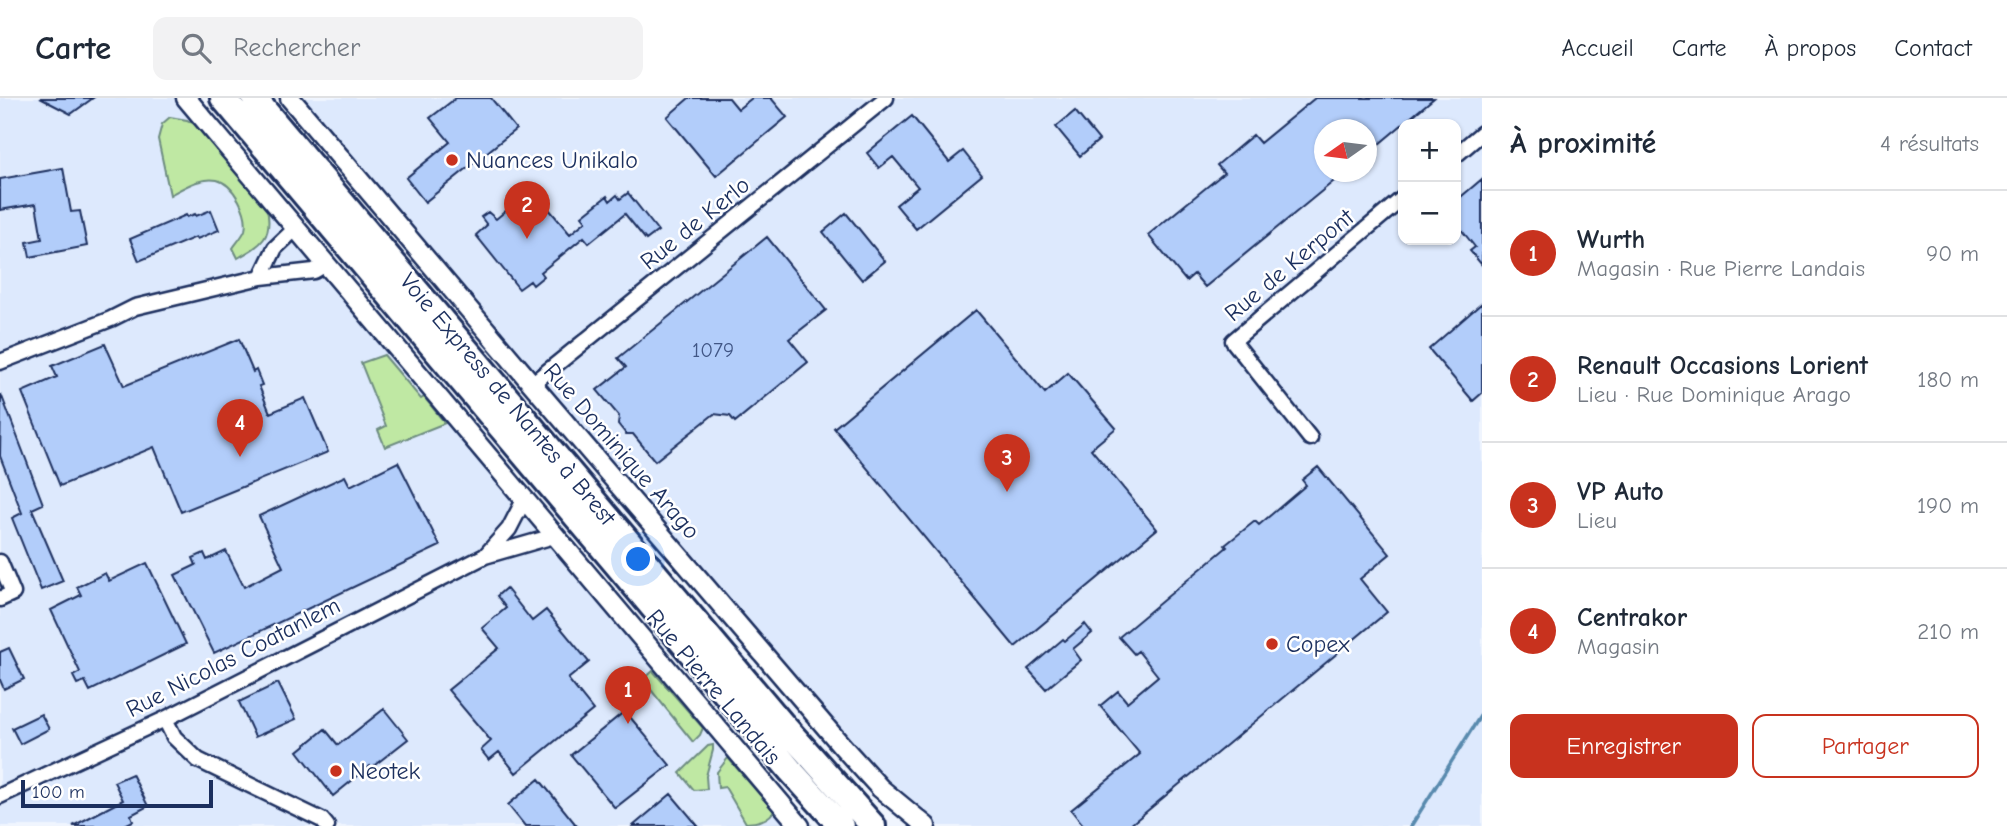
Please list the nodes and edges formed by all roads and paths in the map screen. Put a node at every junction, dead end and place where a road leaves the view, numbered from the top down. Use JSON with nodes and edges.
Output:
{"nodes":[{"id":1,"x":186,"y":98,"type":"edge"},
{"id":2,"x":223,"y":98,"type":"edge"},
{"id":3,"x":254,"y":98,"type":"edge"},
{"id":4,"x":290,"y":98,"type":"edge"},
{"id":5,"x":886,"y":98,"type":"edge"},
{"id":6,"x":1482,"y":133,"type":"edge"},
{"id":7,"x":1461,"y":151,"type":"edge"},
{"id":8,"x":1398,"y":202,"type":"edge"},
{"id":9,"x":296,"y":228,"type":"junction"},
{"id":10,"x":326,"y":264,"type":"junction"},
{"id":11,"x":261,"y":277,"type":"junction"},
{"id":12,"x":0,"y":362,"type":"edge"},
{"id":13,"x":532,"y":384,"type":"junction"},
{"id":14,"x":1310,"y":438,"type":"dead end"},
{"id":15,"x":524,"y":500,"type":"junction"},
{"id":16,"x":554,"y":536,"type":"junction"},
{"id":17,"x":485,"y":556,"type":"junction"},
{"id":18,"x":0,"y":562,"type":"edge"},
{"id":19,"x":0,"y":599,"type":"edge"},
{"id":20,"x":165,"y":719,"type":"junction"},
{"id":21,"x":0,"y":796,"type":"edge"},
{"id":22,"x":327,"y":826,"type":"edge"},
{"id":23,"x":800,"y":826,"type":"edge"},
{"id":24,"x":841,"y":826,"type":"edge"},
{"id":25,"x":873,"y":826,"type":"edge"},
{"id":26,"x":926,"y":826,"type":"edge"}],
"edges":[{"from":1,"to":9,"type":"street","name":"Rue Pierre Landais"},
{"from":2,"to":24,"type":"highway","name":"Voie Express de Nantes à Brest"},
{"from":3,"to":25,"type":"highway","name":"Voie Express de Nantes à Brest"},
{"from":4,"to":13,"type":"street","name":"Rue Dominique Arago"},
{"from":5,"to":13,"type":"street","name":"Rue de Kerlo"},
{"from":6,"to":7,"type":"street"},
{"from":8,"to":14,"type":"street","name":"Rue de Kerpont"},
{"from":9,"to":10,"type":"street","name":"Rue Pierre Landais"},
{"from":9,"to":11,"type":"street"},
{"from":10,"to":11,"type":"street"},
{"from":10,"to":15,"type":"street","name":"Rue Pierre Landais"},
{"from":11,"to":12,"type":"street"},
{"from":13,"to":26,"type":"street","name":"Rue Dominique Arago"},
{"from":15,"to":16,"type":"street","name":"Rue Pierre Landais"},
{"from":15,"to":17,"type":"street","name":"Rue Nicolas Coatanlem"},
{"from":16,"to":17,"type":"street","name":"Rue Nicolas Coatanlem"},
{"from":16,"to":23,"type":"street","name":"Rue Pierre Landais"},
{"from":17,"to":20,"type":"street","name":"Rue Nicolas Coatanlem"},
{"from":18,"to":19,"type":"street"},
{"from":20,"to":21,"type":"street","name":"Rue Nicolas Coatanlem"},
{"from":20,"to":22,"type":"street"}]}
